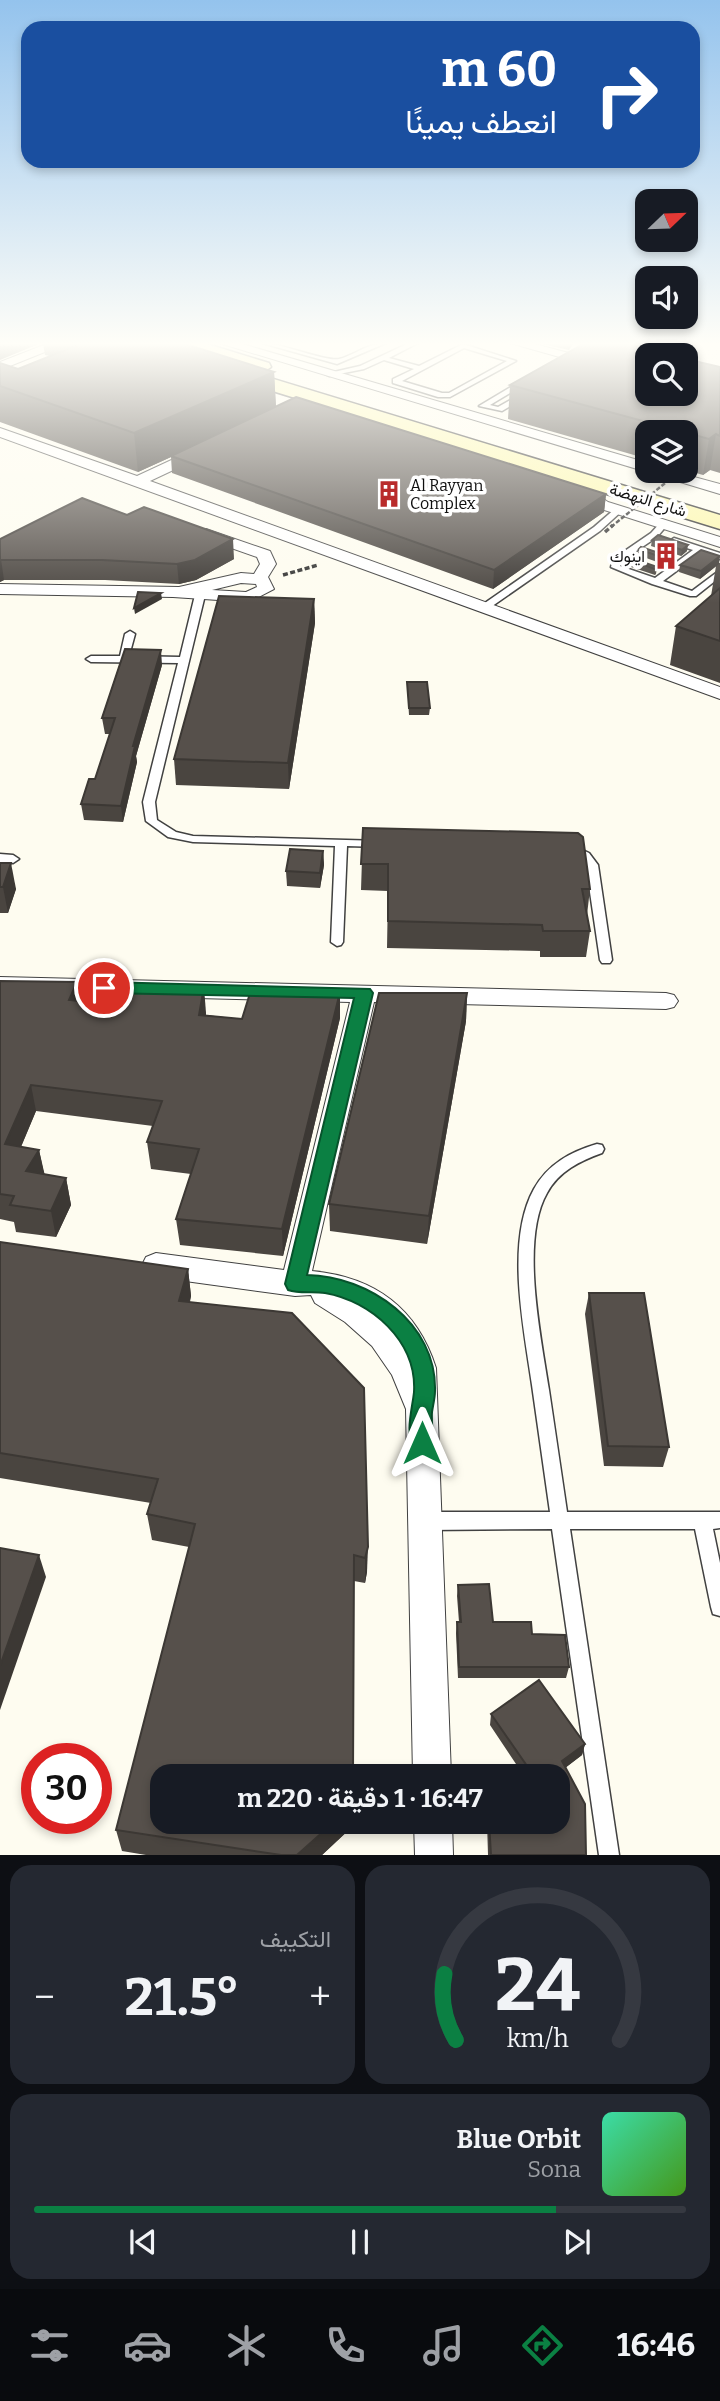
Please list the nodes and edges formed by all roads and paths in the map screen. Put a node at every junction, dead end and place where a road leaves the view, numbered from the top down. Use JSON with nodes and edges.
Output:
{"nodes":[{"id":1,"x":417,"y":430,"type":"edge"},
{"id":2,"x":458,"y":430,"type":"edge"},
{"id":3,"x":518,"y":430,"type":"edge"},
{"id":4,"x":0,"y":432,"type":"edge"},
{"id":5,"x":210,"y":448,"type":"edge"},
{"id":6,"x":635,"y":464,"type":"edge"},
{"id":7,"x":581,"y":480,"type":"junction"},
{"id":8,"x":138,"y":482,"type":"junction"},
{"id":9,"x":665,"y":483,"type":"edge"},
{"id":10,"x":698,"y":483,"type":"edge"},
{"id":11,"x":720,"y":489,"type":"edge"},
{"id":12,"x":720,"y":505,"type":"edge"},
{"id":13,"x":619,"y":510,"type":"junction"},
{"id":14,"x":720,"y":522,"type":"edge"},
{"id":15,"x":188,"y":528,"type":"edge"},
{"id":16,"x":605,"y":532,"type":"dead end"},
{"id":17,"x":656,"y":532,"type":"junction"},
{"id":18,"x":720,"y":542,"type":"edge"},
{"id":19,"x":636,"y":547,"type":"junction"},
{"id":20,"x":648,"y":551,"type":"edge"},
{"id":21,"x":697,"y":551,"type":"junction"},
{"id":22,"x":342,"y":556,"type":"junction"},
{"id":23,"x":623,"y":556,"type":"junction"},
{"id":24,"x":720,"y":556,"type":"edge"},
{"id":25,"x":670,"y":559,"type":"edge"},
{"id":26,"x":635,"y":560,"type":"edge"},
{"id":27,"x":682,"y":562,"type":"junction"},
{"id":28,"x":658,"y":568,"type":"edge"},
{"id":29,"x":669,"y":572,"type":"junction"},
{"id":30,"x":720,"y":573,"type":"edge"},
{"id":31,"x":257,"y":579,"type":"junction"},
{"id":32,"x":655,"y":582,"type":"junction"},
{"id":33,"x":0,"y":589,"type":"edge"},
{"id":34,"x":177,"y":592,"type":"junction"},
{"id":35,"x":200,"y":596,"type":"junction"},
{"id":36,"x":485,"y":607,"type":"junction"},
{"id":37,"x":130,"y":634,"type":"dead end"},
{"id":38,"x":91,"y":659,"type":"dead end"},
{"id":39,"x":124,"y":659,"type":"junction"},
{"id":40,"x":184,"y":660,"type":"junction"},
{"id":41,"x":720,"y":693,"type":"edge"},
{"id":42,"x":341,"y":842,"type":"junction"},
{"id":43,"x":397,"y":843,"type":"edge"},
{"id":44,"x":558,"y":847,"type":"edge"},
{"id":45,"x":0,"y":858,"type":"edge"},
{"id":46,"x":13,"y":859,"type":"dead end"},
{"id":47,"x":337,"y":942,"type":"dead end"},
{"id":48,"x":606,"y":960,"type":"dead end"},
{"id":49,"x":0,"y":985,"type":"edge"},
{"id":50,"x":364,"y":993,"type":"junction"},
{"id":51,"x":666,"y":1001,"type":"dead end"},
{"id":52,"x":597,"y":1149,"type":"dead end"},
{"id":53,"x":134,"y":1262,"type":"edge"},
{"id":54,"x":295,"y":1284,"type":"junction"},
{"id":55,"x":711,"y":1520,"type":"edge"},
{"id":56,"x":425,"y":1521,"type":"junction"},
{"id":57,"x":560,"y":1521,"type":"junction"},
{"id":58,"x":720,"y":1607,"type":"edge"},
{"id":59,"x":432,"y":1764,"type":"edge"},
{"id":60,"x":433,"y":1834,"type":"edge"},
{"id":61,"x":434,"y":1855,"type":"edge"},
{"id":62,"x":609,"y":1855,"type":"edge"}],
"edges":[{"from":1,"to":7,"type":"main road","name":"شارع النهضة"},
{"from":2,"to":12,"type":"main road","name":"شارع النهضة"},
{"from":3,"to":6,"type":"street"},
{"from":4,"to":8,"type":"street"},
{"from":5,"to":8,"type":"street"},
{"from":7,"to":13,"type":"street"},
{"from":7,"to":14,"type":"main road","name":"شارع النهضة"},
{"from":8,"to":22,"type":"street"},
{"from":9,"to":16,"type":"path","bridge":true},
{"from":10,"to":11,"type":"street"},
{"from":13,"to":17,"type":"street"},
{"from":13,"to":36,"type":"lane"},
{"from":15,"to":31,"type":"street"},
{"from":17,"to":18,"type":"street"},
{"from":17,"to":19,"type":"lane"},
{"from":17,"to":21,"type":"lane"},
{"from":19,"to":20,"type":"lane"},
{"from":19,"to":23,"type":"lane"},
{"from":21,"to":24,"type":"lane"},
{"from":21,"to":27,"type":"lane"},
{"from":22,"to":31,"type":"path"},
{"from":22,"to":36,"type":"street"},
{"from":23,"to":26,"type":"lane"},
{"from":23,"to":32,"type":"lane"},
{"from":25,"to":27,"type":"lane"},
{"from":27,"to":29,"type":"lane"},
{"from":28,"to":29,"type":"lane"},
{"from":29,"to":32,"type":"lane"},
{"from":30,"to":32,"type":"lane"},
{"from":31,"to":34,"type":"street"},
{"from":31,"to":35,"type":"street"},
{"from":33,"to":34,"type":"street"},
{"from":34,"to":35,"type":"street"},
{"from":35,"to":40,"type":"lane"},
{"from":36,"to":41,"type":"street"},
{"from":37,"to":39,"type":"lane"},
{"from":38,"to":39,"type":"lane"},
{"from":39,"to":40,"type":"lane"},
{"from":40,"to":42,"type":"lane"},
{"from":42,"to":43,"type":"lane"},
{"from":42,"to":47,"type":"lane"},
{"from":44,"to":48,"type":"lane"},
{"from":45,"to":46,"type":"lane"},
{"from":49,"to":50,"type":"street"},
{"from":50,"to":51,"type":"street"},
{"from":50,"to":54,"type":"street"},
{"from":52,"to":57,"type":"lane"},
{"from":53,"to":54,"type":"street"},
{"from":54,"to":56,"type":"street"},
{"from":55,"to":57,"type":"lane"},
{"from":55,"to":58,"type":"lane"},
{"from":56,"to":57,"type":"lane"},
{"from":56,"to":59,"type":"street"},
{"from":57,"to":62,"type":"lane"},
{"from":60,"to":61,"type":"street"}]}
